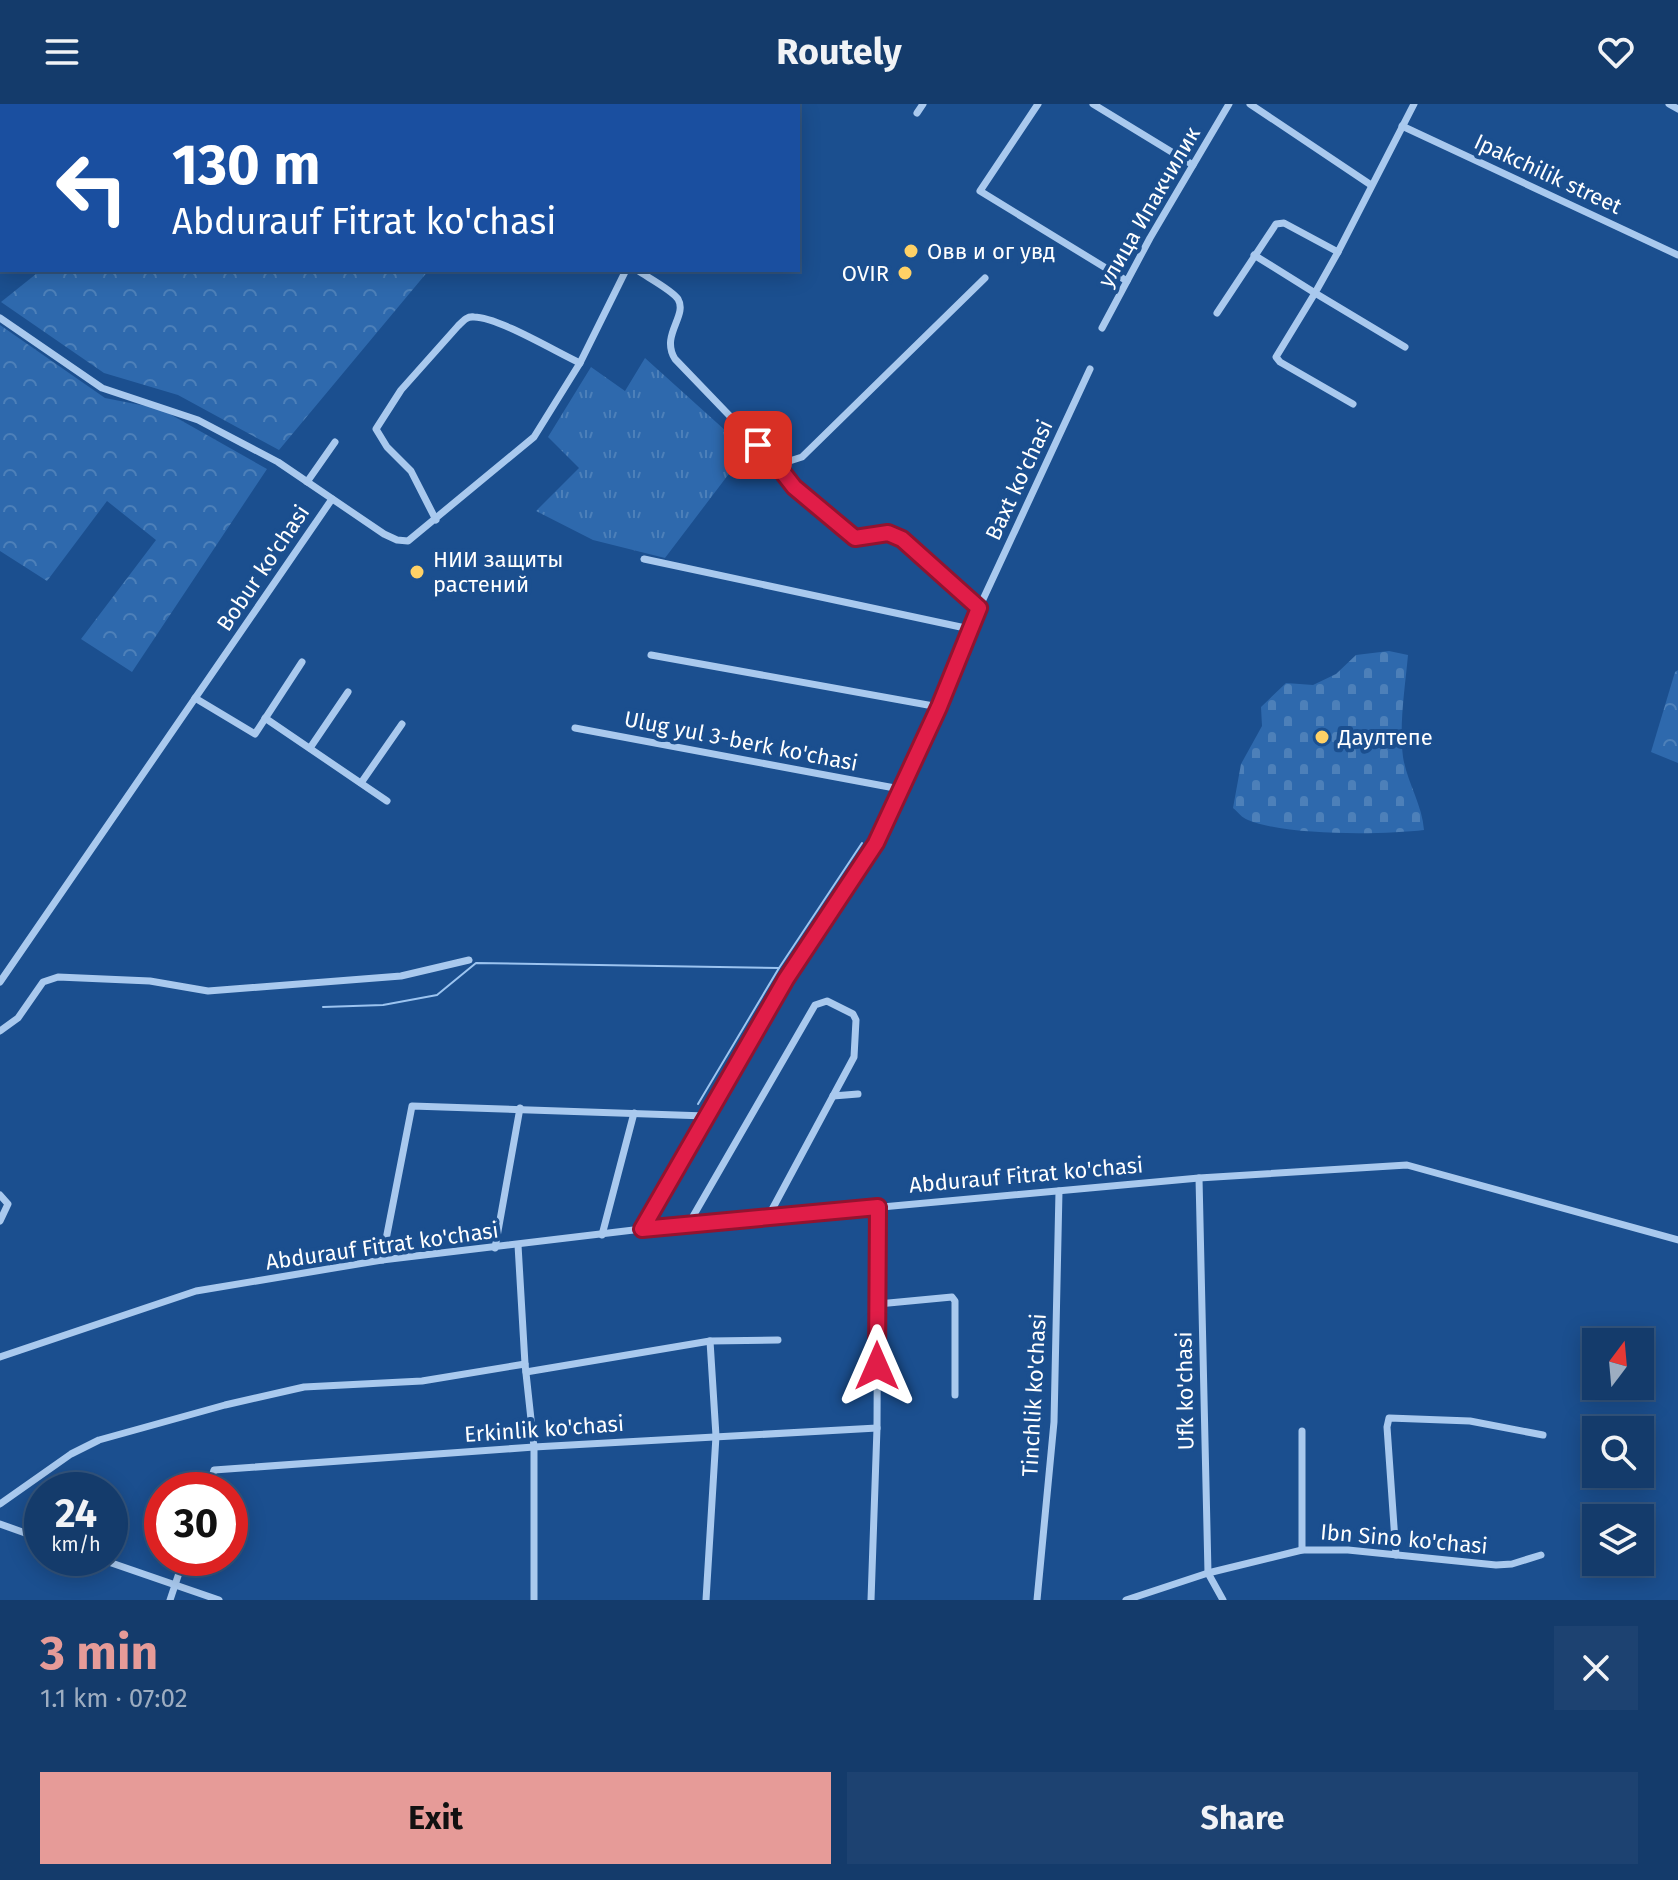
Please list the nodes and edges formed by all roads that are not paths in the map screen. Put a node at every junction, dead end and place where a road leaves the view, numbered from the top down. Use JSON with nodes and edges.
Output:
{"nodes":[{"id":1,"x":923,"y":104,"type":"edge"},
{"id":2,"x":1038,"y":104,"type":"edge"},
{"id":3,"x":1093,"y":104,"type":"edge"},
{"id":4,"x":1229,"y":104,"type":"edge"},
{"id":5,"x":1250,"y":104,"type":"edge"},
{"id":6,"x":1414,"y":104,"type":"edge"},
{"id":7,"x":1669,"y":104,"type":"edge"},
{"id":8,"x":1678,"y":109,"type":"edge"},
{"id":9,"x":917,"y":113,"type":"dead end"},
{"id":10,"x":1402,"y":126,"type":"junction"},
{"id":11,"x":1193,"y":165,"type":"junction"},
{"id":12,"x":1371,"y":185,"type":"junction"},
{"id":13,"x":1338,"y":252,"type":"junction"},
{"id":14,"x":1254,"y":255,"type":"junction"},
{"id":15,"x":1678,"y":255,"type":"edge"},
{"id":16,"x":625,"y":272,"type":"edge"},
{"id":17,"x":640,"y":272,"type":"edge"},
{"id":18,"x":985,"y":278,"type":"dead end"},
{"id":19,"x":1127,"y":281,"type":"junction"},
{"id":20,"x":1315,"y":293,"type":"junction"},
{"id":21,"x":1217,"y":313,"type":"dead end"},
{"id":22,"x":0,"y":318,"type":"edge"},
{"id":23,"x":1102,"y":328,"type":"dead end"},
{"id":24,"x":1405,"y":347,"type":"dead end"},
{"id":25,"x":580,"y":363,"type":"junction"},
{"id":26,"x":1090,"y":369,"type":"dead end"},
{"id":27,"x":1353,"y":404,"type":"dead end"},
{"id":28,"x":335,"y":442,"type":"dead end"},
{"id":29,"x":777,"y":465,"type":"junction"},
{"id":30,"x":307,"y":482,"type":"junction"},
{"id":31,"x":332,"y":499,"type":"junction"},
{"id":32,"x":436,"y":520,"type":"junction"},
{"id":33,"x":644,"y":559,"type":"dead end"},
{"id":34,"x":979,"y":608,"type":"junction"},
{"id":35,"x":970,"y":629,"type":"junction"},
{"id":36,"x":651,"y":655,"type":"dead end"},
{"id":37,"x":302,"y":662,"type":"dead end"},
{"id":38,"x":348,"y":692,"type":"dead end"},
{"id":39,"x":195,"y":698,"type":"junction"},
{"id":40,"x":939,"y":707,"type":"junction"},
{"id":41,"x":265,"y":718,"type":"junction"},
{"id":42,"x":402,"y":724,"type":"dead end"},
{"id":43,"x":575,"y":728,"type":"dead end"},
{"id":44,"x":310,"y":748,"type":"junction"},
{"id":45,"x":361,"y":783,"type":"junction"},
{"id":46,"x":900,"y":789,"type":"junction"},
{"id":47,"x":387,"y":801,"type":"dead end"},
{"id":48,"x":469,"y":960,"type":"dead end"},
{"id":49,"x":0,"y":982,"type":"edge"},
{"id":50,"x":0,"y":1031,"type":"edge"},
{"id":51,"x":858,"y":1094,"type":"dead end"},
{"id":52,"x":833,"y":1096,"type":"junction"},
{"id":53,"x":520,"y":1108,"type":"junction"},
{"id":54,"x":634,"y":1113,"type":"junction"},
{"id":55,"x":706,"y":1116,"type":"junction"},
{"id":56,"x":1199,"y":1178,"type":"junction"},
{"id":57,"x":1059,"y":1191,"type":"junction"},
{"id":58,"x":0,"y":1195,"type":"edge"},
{"id":59,"x":878,"y":1207,"type":"junction"},
{"id":60,"x":768,"y":1217,"type":"junction"},
{"id":61,"x":0,"y":1221,"type":"edge"},
{"id":62,"x":688,"y":1225,"type":"junction"},
{"id":63,"x":642,"y":1229,"type":"junction"},
{"id":64,"x":602,"y":1235,"type":"junction"},
{"id":65,"x":1678,"y":1240,"type":"edge"},
{"id":66,"x":518,"y":1245,"type":"junction"},
{"id":67,"x":495,"y":1248,"type":"junction"},
{"id":68,"x":382,"y":1260,"type":"junction"},
{"id":69,"x":878,"y":1304,"type":"junction"},
{"id":70,"x":778,"y":1340,"type":"dead end"},
{"id":71,"x":710,"y":1341,"type":"junction"},
{"id":72,"x":0,"y":1357,"type":"edge"},
{"id":73,"x":526,"y":1368,"type":"junction"},
{"id":74,"x":955,"y":1395,"type":"dead end"},
{"id":75,"x":877,"y":1428,"type":"junction"},
{"id":76,"x":1302,"y":1431,"type":"dead end"},
{"id":77,"x":1543,"y":1435,"type":"dead end"},
{"id":78,"x":716,"y":1436,"type":"junction"},
{"id":79,"x":534,"y":1447,"type":"junction"},
{"id":80,"x":213,"y":1472,"type":"edge"},
{"id":81,"x":0,"y":1504,"type":"edge"},
{"id":82,"x":0,"y":1524,"type":"edge"},
{"id":83,"x":24,"y":1533,"type":"edge"},
{"id":84,"x":1302,"y":1550,"type":"junction"},
{"id":85,"x":1396,"y":1555,"type":"junction"},
{"id":86,"x":1541,"y":1555,"type":"dead end"},
{"id":87,"x":128,"y":1569,"type":"edge"},
{"id":88,"x":1208,"y":1573,"type":"junction"},
{"id":89,"x":178,"y":1576,"type":"edge"},
{"id":90,"x":175,"y":1585,"type":"junction"},
{"id":91,"x":170,"y":1600,"type":"edge"},
{"id":92,"x":219,"y":1600,"type":"edge"},
{"id":93,"x":534,"y":1600,"type":"edge"},
{"id":94,"x":706,"y":1600,"type":"edge"},
{"id":95,"x":871,"y":1600,"type":"edge"},
{"id":96,"x":1037,"y":1600,"type":"edge"},
{"id":97,"x":1126,"y":1600,"type":"edge"},
{"id":98,"x":1223,"y":1600,"type":"edge"}],
"edges":[{"from":1,"to":9,"type":"street"},
{"from":2,"to":19,"type":"street"},
{"from":3,"to":11,"type":"street"},
{"from":4,"to":11,"type":"street","name":"улица Ипакчилик"},
{"from":5,"to":12,"type":"street"},
{"from":6,"to":10,"type":"street"},
{"from":7,"to":8,"type":"street"},
{"from":10,"to":12,"type":"street"},
{"from":10,"to":15,"type":"street","name":"Ipakchilik street"},
{"from":11,"to":19,"type":"street","name":"улица Ипакчилик"},
{"from":12,"to":13,"type":"street"},
{"from":13,"to":14,"type":"street"},
{"from":13,"to":20,"type":"street"},
{"from":14,"to":20,"type":"street"},
{"from":14,"to":21,"type":"street"},
{"from":16,"to":25,"type":"street","name":"Bobur ko'chasi"},
{"from":17,"to":29,"type":"street"},
{"from":18,"to":29,"type":"street"},
{"from":19,"to":23,"type":"street","name":"улица Ипакчилик"},
{"from":20,"to":24,"type":"street"},
{"from":20,"to":27,"type":"street"},
{"from":22,"to":30,"type":"street"},
{"from":25,"to":32,"type":"street","name":"Bobur ko'chasi"},
{"from":25,"to":32,"type":"street"},
{"from":26,"to":34,"type":"street","name":"Baxt ko'chasi"},
{"from":28,"to":30,"type":"street"},
{"from":29,"to":34,"type":"street"},
{"from":30,"to":31,"type":"street"},
{"from":31,"to":32,"type":"street","name":"Bobur ko'chasi"},
{"from":31,"to":39,"type":"street","name":"Bobur ko'chasi"},
{"from":33,"to":35,"type":"street"},
{"from":34,"to":35,"type":"street","name":"Baxt ko'chasi"},
{"from":35,"to":40,"type":"street","name":"Baxt ko'chasi"},
{"from":36,"to":40,"type":"street"},
{"from":37,"to":41,"type":"street"},
{"from":38,"to":44,"type":"street"},
{"from":39,"to":41,"type":"street"},
{"from":39,"to":49,"type":"street","name":"Bobur ko'chasi"},
{"from":40,"to":46,"type":"street","name":"Baxt ko'chasi"},
{"from":41,"to":44,"type":"street"},
{"from":42,"to":45,"type":"street"},
{"from":43,"to":46,"type":"street","name":"Ulug yul 3-berk ko'chasi"},
{"from":44,"to":45,"type":"street"},
{"from":45,"to":47,"type":"street"},
{"from":46,"to":55,"type":"street","name":"Baxt ko'chasi"},
{"from":48,"to":50,"type":"street"},
{"from":51,"to":52,"type":"street"},
{"from":52,"to":60,"type":"street"},
{"from":52,"to":62,"type":"street"},
{"from":53,"to":54,"type":"street"},
{"from":53,"to":67,"type":"street"},
{"from":53,"to":68,"type":"street"},
{"from":54,"to":55,"type":"street"},
{"from":54,"to":64,"type":"street"},
{"from":55,"to":63,"type":"street","name":"Baxt ko'chasi"},
{"from":56,"to":57,"type":"street","name":"Abdurauf Fitrat ko'chasi"},
{"from":56,"to":65,"type":"street","name":"Abdurauf Fitrat ko'chasi"},
{"from":56,"to":88,"type":"street","name":"Ufk ko'chasi"},
{"from":57,"to":59,"type":"street","name":"Abdurauf Fitrat ko'chasi"},
{"from":57,"to":96,"type":"street","name":"Tinchlik ko'chasi"},
{"from":58,"to":61,"type":"street"},
{"from":59,"to":60,"type":"street","name":"Abdurauf Fitrat ko'chasi"},
{"from":59,"to":69,"type":"street"},
{"from":60,"to":62,"type":"street","name":"Abdurauf Fitrat ko'chasi"},
{"from":62,"to":63,"type":"street","name":"Abdurauf Fitrat ko'chasi"},
{"from":63,"to":64,"type":"street","name":"Abdurauf Fitrat ko'chasi"},
{"from":64,"to":66,"type":"street","name":"Abdurauf Fitrat ko'chasi"},
{"from":66,"to":67,"type":"street","name":"Abdurauf Fitrat ko'chasi"},
{"from":66,"to":73,"type":"street"},
{"from":67,"to":68,"type":"street","name":"Abdurauf Fitrat ko'chasi"},
{"from":68,"to":72,"type":"street","name":"Abdurauf Fitrat ko'chasi"},
{"from":69,"to":74,"type":"street"},
{"from":69,"to":75,"type":"street"},
{"from":70,"to":71,"type":"street"},
{"from":71,"to":73,"type":"street"},
{"from":71,"to":78,"type":"street"},
{"from":73,"to":79,"type":"street"},
{"from":73,"to":81,"type":"street"},
{"from":75,"to":78,"type":"street","name":"Erkinlik ko'chasi"},
{"from":75,"to":95,"type":"street"},
{"from":76,"to":84,"type":"street"},
{"from":77,"to":85,"type":"street"},
{"from":78,"to":79,"type":"street","name":"Erkinlik ko'chasi"},
{"from":78,"to":94,"type":"street"},
{"from":79,"to":80,"type":"street","name":"Erkinlik ko'chasi"},
{"from":79,"to":93,"type":"street"},
{"from":82,"to":83,"type":"street"},
{"from":84,"to":85,"type":"street","name":"Ibn Sino ko'chasi"},
{"from":84,"to":88,"type":"street","name":"Ibn Sino ko'chasi"},
{"from":85,"to":86,"type":"street","name":"Ibn Sino ko'chasi"},
{"from":87,"to":90,"type":"street"},
{"from":88,"to":97,"type":"street","name":"Ibn Sino ko'chasi"},
{"from":88,"to":98,"type":"street","name":"Ufk ko'chasi"},
{"from":89,"to":90,"type":"street"},
{"from":90,"to":91,"type":"street"},
{"from":90,"to":92,"type":"street"}]}
